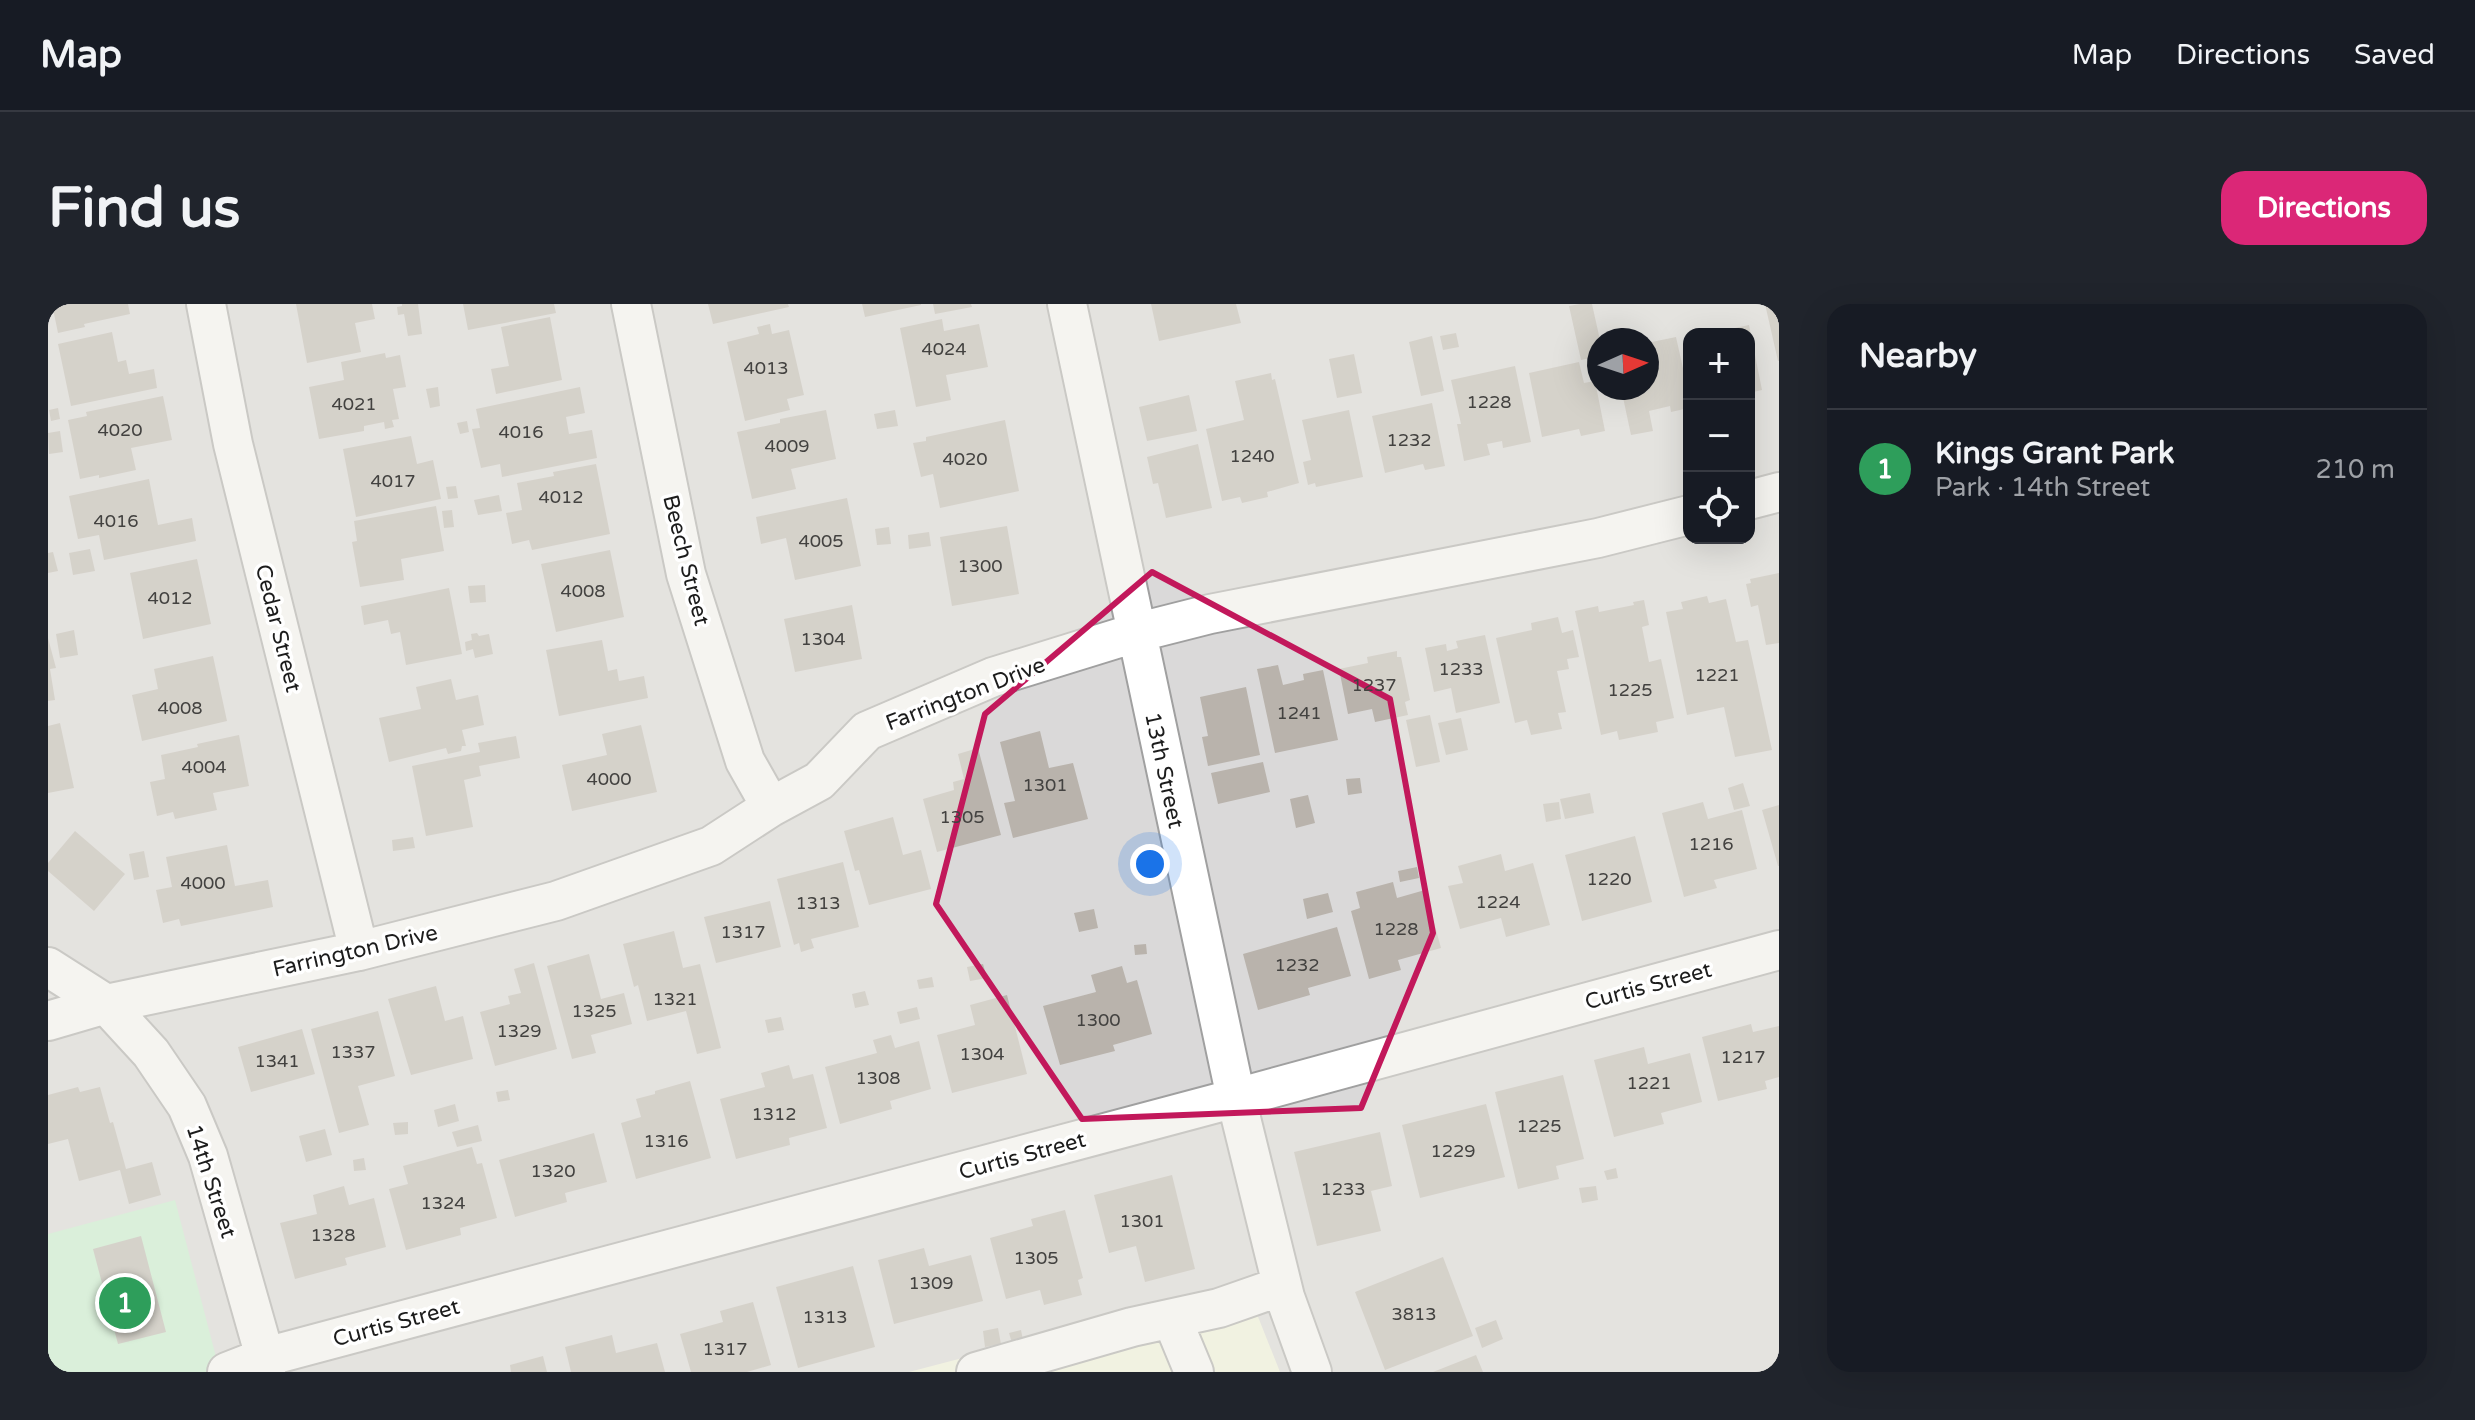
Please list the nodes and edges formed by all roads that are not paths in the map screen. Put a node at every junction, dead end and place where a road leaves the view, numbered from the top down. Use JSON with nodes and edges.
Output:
{"nodes":[{"id":1,"x":206,"y":304,"type":"edge"},
{"id":2,"x":631,"y":304,"type":"edge"},
{"id":3,"x":1067,"y":304,"type":"edge"},
{"id":4,"x":1779,"y":492,"type":"edge"},
{"id":5,"x":1755,"y":498,"type":"edge"},
{"id":6,"x":1683,"y":517,"type":"edge"},
{"id":7,"x":1135,"y":633,"type":"junction"},
{"id":8,"x":771,"y":807,"type":"junction"},
{"id":9,"x":1779,"y":950,"type":"edge"},
{"id":10,"x":359,"y":951,"type":"junction"},
{"id":11,"x":48,"y":967,"type":"edge"},
{"id":12,"x":106,"y":1004,"type":"junction"},
{"id":13,"x":48,"y":1021,"type":"edge"},
{"id":14,"x":1236,"y":1098,"type":"junction"},
{"id":15,"x":1282,"y":1286,"type":"junction"},
{"id":16,"x":1172,"y":1319,"type":"junction"},
{"id":17,"x":1069,"y":1360,"type":"edge"},
{"id":18,"x":266,"y":1364,"type":"edge"},
{"id":19,"x":227,"y":1372,"type":"edge"},
{"id":20,"x":976,"y":1372,"type":"edge"},
{"id":21,"x":1194,"y":1372,"type":"edge"},
{"id":22,"x":1312,"y":1372,"type":"edge"}],
"edges":[{"from":1,"to":10,"type":"street","name":"Cedar Street"},
{"from":2,"to":8,"type":"street","name":"Beech Street"},
{"from":3,"to":7,"type":"street","name":"13th Street"},
{"from":4,"to":5,"type":"street"},
{"from":6,"to":7,"type":"street","name":"Farrington Drive"},
{"from":7,"to":8,"type":"street","name":"Farrington Drive"},
{"from":7,"to":14,"type":"street","name":"13th Street"},
{"from":8,"to":10,"type":"street","name":"Farrington Drive"},
{"from":9,"to":14,"type":"street","name":"Curtis Street"},
{"from":10,"to":12,"type":"street","name":"Farrington Drive"},
{"from":11,"to":12,"type":"street","name":"14th Street"},
{"from":12,"to":13,"type":"street","name":"Farrington Drive"},
{"from":12,"to":18,"type":"street","name":"14th Street"},
{"from":14,"to":15,"type":"street","name":"13th Street"},
{"from":14,"to":18,"type":"street","name":"Curtis Street"},
{"from":15,"to":16,"type":"street"},
{"from":15,"to":22,"type":"street","name":"13th Street"},
{"from":16,"to":17,"type":"street"},
{"from":16,"to":21,"type":"street"},
{"from":17,"to":20,"type":"street"},
{"from":18,"to":19,"type":"street","name":"Curtis Street"}]}
